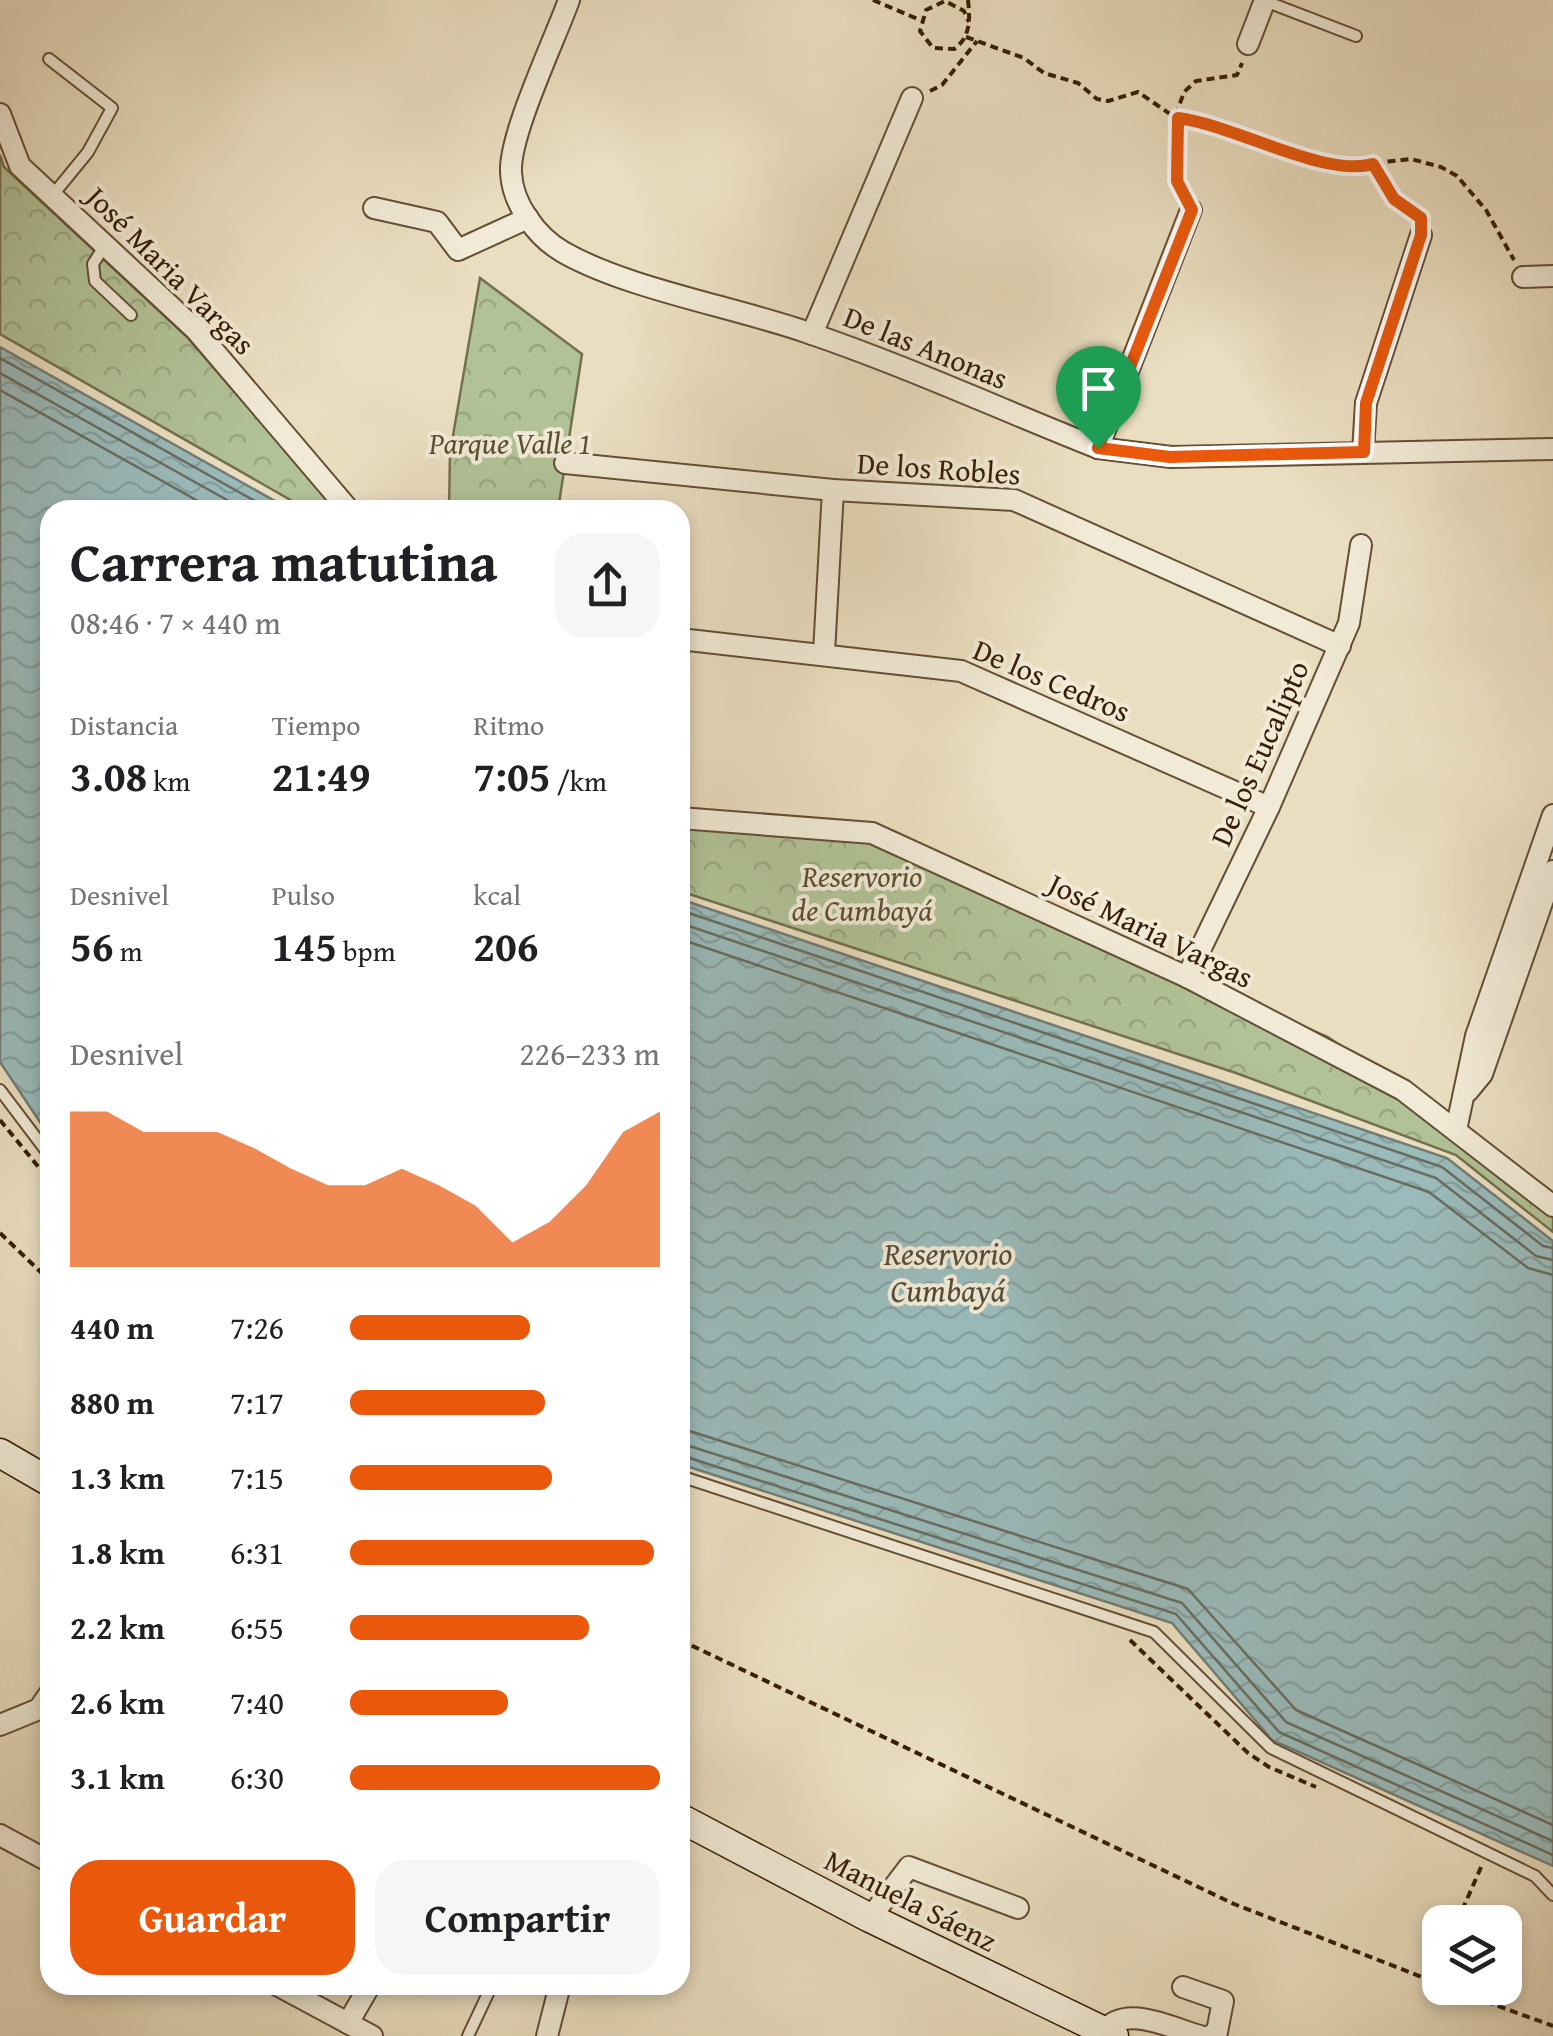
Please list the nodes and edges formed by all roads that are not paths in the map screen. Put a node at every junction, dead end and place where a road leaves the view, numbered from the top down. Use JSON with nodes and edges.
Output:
{"nodes":[{"id":1,"x":569,"y":0,"type":"edge"},
{"id":2,"x":1265,"y":0,"type":"edge"},
{"id":3,"x":1356,"y":36,"type":"dead end"},
{"id":4,"x":1248,"y":44,"type":"road end"},
{"id":5,"x":50,"y":60,"type":"dead end"},
{"id":6,"x":912,"y":98,"type":"road end"},
{"id":7,"x":0,"y":114,"type":"edge"},
{"id":8,"x":52,"y":196,"type":"junction"},
{"id":9,"x":374,"y":208,"type":"dead end"},
{"id":10,"x":1192,"y":210,"type":"road end"},
{"id":11,"x":528,"y":218,"type":"junction"},
{"id":12,"x":1421,"y":235,"type":"road end"},
{"id":13,"x":106,"y":244,"type":"junction"},
{"id":14,"x":1553,"y":276,"type":"edge"},
{"id":15,"x":1523,"y":277,"type":"road end"},
{"id":16,"x":131,"y":314,"type":"dead end"},
{"id":17,"x":812,"y":334,"type":"junction"},
{"id":18,"x":1098,"y":448,"type":"junction"},
{"id":19,"x":1553,"y":449,"type":"edge"},
{"id":20,"x":1364,"y":452,"type":"junction"},
{"id":21,"x":565,"y":463,"type":"dead end"},
{"id":22,"x":832,"y":490,"type":"junction"},
{"id":23,"x":340,"y":500,"type":"edge"},
{"id":24,"x":1361,"y":546,"type":"dead end"},
{"id":25,"x":690,"y":640,"type":"edge"},
{"id":26,"x":1340,"y":646,"type":"junction"},
{"id":27,"x":824,"y":653,"type":"junction"},
{"id":28,"x":1269,"y":808,"type":"junction"},
{"id":29,"x":1553,"y":815,"type":"edge"},
{"id":30,"x":690,"y":819,"type":"edge"},
{"id":31,"x":1548,"y":866,"type":"edge"},
{"id":32,"x":1187,"y":977,"type":"junction"},
{"id":33,"x":0,"y":1090,"type":"edge"},
{"id":34,"x":1456,"y":1130,"type":"junction"},
{"id":35,"x":40,"y":1143,"type":"edge"},
{"id":36,"x":1553,"y":1206,"type":"edge"},
{"id":37,"x":0,"y":1453,"type":"edge"},
{"id":38,"x":40,"y":1476,"type":"edge"},
{"id":39,"x":690,"y":1479,"type":"edge"},
{"id":40,"x":40,"y":1708,"type":"edge"},
{"id":41,"x":0,"y":1725,"type":"edge"},
{"id":42,"x":690,"y":1823,"type":"edge"},
{"id":43,"x":0,"y":1835,"type":"edge"},
{"id":44,"x":40,"y":1857,"type":"edge"},
{"id":45,"x":1553,"y":1895,"type":"edge"},
{"id":46,"x":1018,"y":1908,"type":"dead end"},
{"id":47,"x":870,"y":1918,"type":"junction"},
{"id":48,"x":1183,"y":1987,"type":"dead end"},
{"id":49,"x":296,"y":1995,"type":"edge"},
{"id":50,"x":364,"y":1995,"type":"edge"},
{"id":51,"x":487,"y":1995,"type":"edge"},
{"id":52,"x":557,"y":1995,"type":"edge"},
{"id":53,"x":348,"y":2023,"type":"junction"},
{"id":54,"x":1108,"y":2034,"type":"edge"},
{"id":55,"x":372,"y":2036,"type":"edge"},
{"id":56,"x":468,"y":2036,"type":"edge"},
{"id":57,"x":547,"y":2036,"type":"edge"},
{"id":58,"x":1200,"y":2036,"type":"edge"},
{"id":59,"x":1210,"y":2036,"type":"edge"}],
"edges":[{"from":1,"to":11,"type":"street","name":"De las Anonas"},
{"from":2,"to":3,"type":"lane"},
{"from":2,"to":4,"type":"street"},
{"from":5,"to":8,"type":"lane"},
{"from":6,"to":17,"type":"street"},
{"from":7,"to":8,"type":"street","name":"José Maria Vargas"},
{"from":8,"to":13,"type":"street","name":"José Maria Vargas"},
{"from":9,"to":11,"type":"street"},
{"from":10,"to":18,"type":"street"},
{"from":11,"to":17,"type":"street","name":"De las Anonas"},
{"from":12,"to":20,"type":"street"},
{"from":13,"to":16,"type":"lane"},
{"from":13,"to":23,"type":"street","name":"José Maria Vargas"},
{"from":14,"to":15,"type":"street"},
{"from":17,"to":18,"type":"street","name":"De las Anonas"},
{"from":18,"to":20,"type":"street","name":"De las Anonas"},
{"from":19,"to":20,"type":"street","name":"De las Anonas"},
{"from":21,"to":22,"type":"street","name":"De los Robles"},
{"from":22,"to":26,"type":"street","name":"De los Robles"},
{"from":22,"to":27,"type":"street"},
{"from":24,"to":26,"type":"street","name":"De los Eucalipto"},
{"from":25,"to":27,"type":"street","name":"De los Cedros"},
{"from":26,"to":28,"type":"street","name":"De los Eucalipto"},
{"from":27,"to":28,"type":"street","name":"De los Cedros"},
{"from":28,"to":32,"type":"street","name":"De los Eucalipto"},
{"from":29,"to":31,"type":"street"},
{"from":30,"to":32,"type":"street","name":"José Maria Vargas"},
{"from":31,"to":34,"type":"street"},
{"from":32,"to":34,"type":"street","name":"José Maria Vargas"},
{"from":33,"to":35,"type":"lane"},
{"from":34,"to":36,"type":"street","name":"José Maria Vargas"},
{"from":37,"to":38,"type":"street"},
{"from":39,"to":45,"type":"lane"},
{"from":40,"to":41,"type":"street"},
{"from":42,"to":47,"type":"street","name":"Manuela Sáenz"},
{"from":43,"to":44,"type":"street"},
{"from":46,"to":47,"type":"street"},
{"from":47,"to":54,"type":"street","name":"Manuela Sáenz"},
{"from":48,"to":59,"type":"street"},
{"from":49,"to":53,"type":"street"},
{"from":50,"to":53,"type":"street"},
{"from":51,"to":56,"type":"lane"},
{"from":52,"to":57,"type":"street"},
{"from":53,"to":55,"type":"street"},
{"from":54,"to":58,"type":"street"}]}
